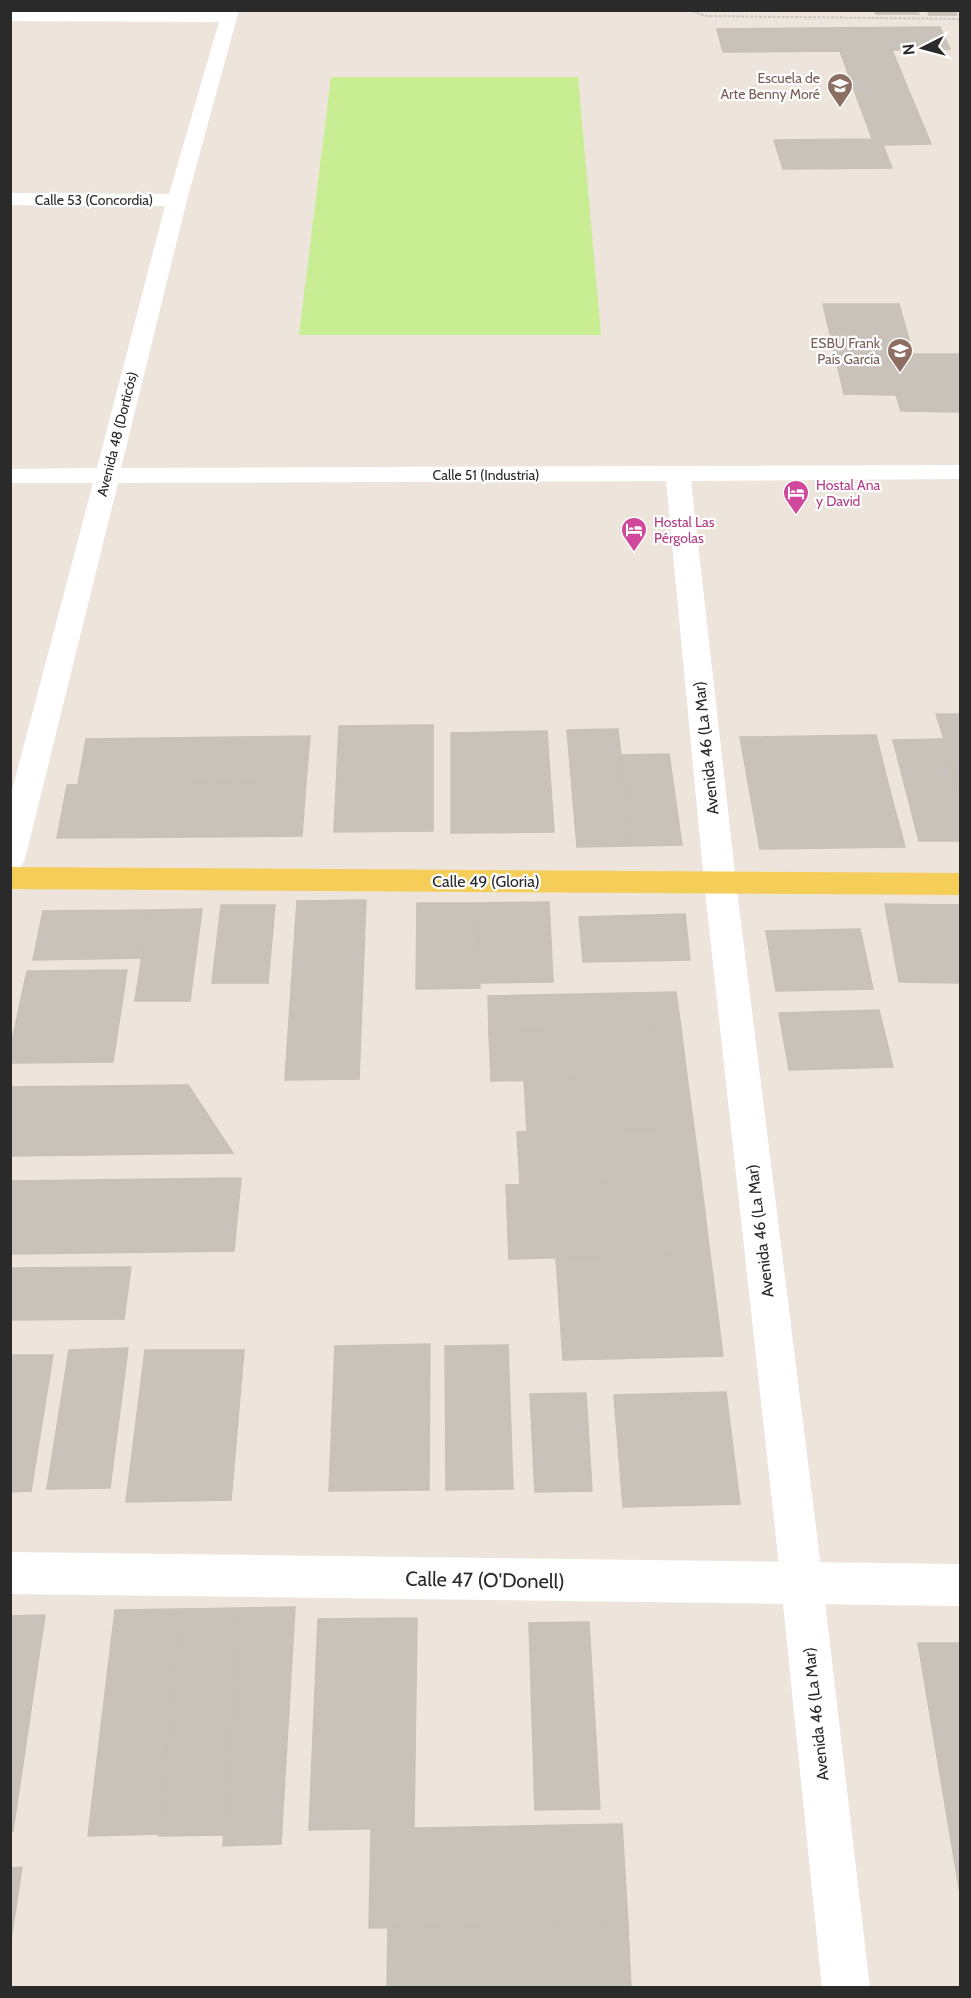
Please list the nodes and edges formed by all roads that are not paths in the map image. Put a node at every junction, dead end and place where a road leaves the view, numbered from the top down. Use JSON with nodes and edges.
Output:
{"nodes":[{"id":1,"x":230,"y":14,"type":"edge"},
{"id":2,"x":10,"y":16,"type":"edge"},
{"id":3,"x":10,"y":199,"type":"edge"},
{"id":4,"x":177,"y":200,"type":"junction"},
{"id":5,"x":960,"y":472,"type":"edge"},
{"id":6,"x":678,"y":475,"type":"junction"},
{"id":7,"x":10,"y":476,"type":"edge"},
{"id":8,"x":106,"y":476,"type":"junction"},
{"id":9,"x":10,"y":859,"type":"edge"},
{"id":10,"x":10,"y":878,"type":"edge"},
{"id":11,"x":720,"y":882,"type":"junction"},
{"id":12,"x":960,"y":884,"type":"edge"},
{"id":13,"x":10,"y":1573,"type":"edge"},
{"id":14,"x":801,"y":1584,"type":"junction"},
{"id":15,"x":960,"y":1585,"type":"edge"},
{"id":16,"x":846,"y":1988,"type":"edge"}],
"edges":[{"from":1,"to":2,"type":"street"},
{"from":1,"to":4,"type":"street","name":"Avenida 48 (Dorticós)"},
{"from":3,"to":4,"type":"street","name":"Calle 53 (Concordia)"},
{"from":4,"to":8,"type":"street","name":"Avenida 48 (Dorticós)"},
{"from":5,"to":6,"type":"street","name":"Calle 51 (Industria)"},
{"from":6,"to":8,"type":"street","name":"Calle 51 (Industria)"},
{"from":6,"to":11,"type":"street","name":"Avenida 46 (La Mar)"},
{"from":7,"to":8,"type":"street","name":"Calle 51 (Industria)"},
{"from":8,"to":9,"type":"street","name":"Avenida 48 (Dorticós)"},
{"from":10,"to":11,"type":"main road","name":"Calle 49 (Gloria)"},
{"from":11,"to":12,"type":"main road","name":"Calle 49 (Gloria)"},
{"from":11,"to":14,"type":"street","name":"Avenida 46 (La Mar)"},
{"from":13,"to":14,"type":"street","name":"Calle 47 (O'Donell)"},
{"from":14,"to":15,"type":"street","name":"Calle 47 (O'Donell)"},
{"from":14,"to":16,"type":"street","name":"Avenida 46 (La Mar)"}]}
